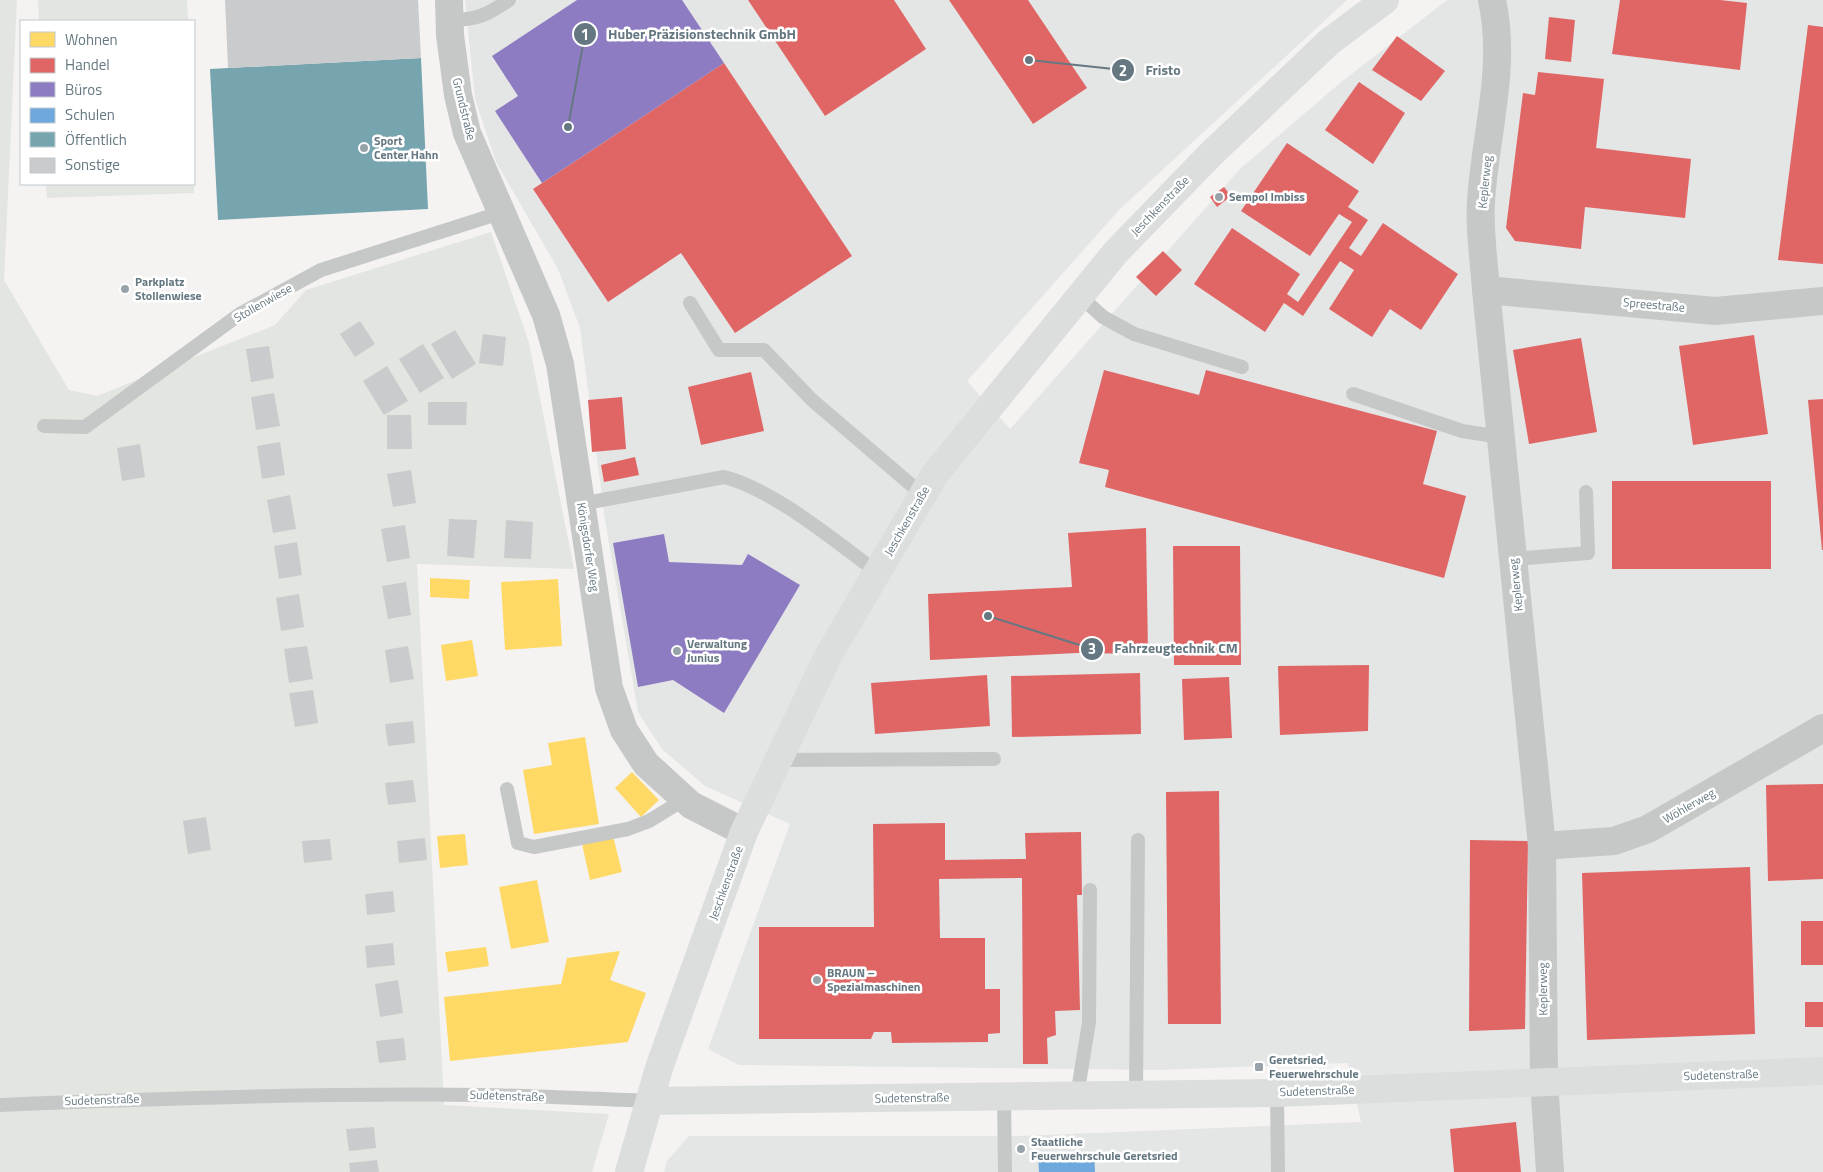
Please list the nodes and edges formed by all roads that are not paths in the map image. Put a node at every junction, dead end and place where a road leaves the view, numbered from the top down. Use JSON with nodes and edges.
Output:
{"nodes":[{"id":1,"x":509,"y":0,"type":"edge"},
{"id":2,"x":1385,"y":0,"type":"edge"},
{"id":3,"x":1492,"y":0,"type":"edge"},
{"id":4,"x":450,"y":10,"type":"edge"},
{"id":5,"x":503,"y":212,"type":"junction"},
{"id":6,"x":1486,"y":290,"type":"junction"},
{"id":7,"x":1080,"y":296,"type":"junction"},
{"id":8,"x":1823,"y":301,"type":"edge"},
{"id":9,"x":690,"y":303,"type":"dead end"},
{"id":10,"x":1242,"y":367,"type":"dead end"},
{"id":11,"x":1353,"y":394,"type":"dead end"},
{"id":12,"x":44,"y":426,"type":"dead end"},
{"id":13,"x":1501,"y":437,"type":"junction"},
{"id":14,"x":1586,"y":492,"type":"dead end"},
{"id":15,"x":923,"y":495,"type":"junction"},
{"id":16,"x":581,"y":504,"type":"junction"},
{"id":17,"x":1513,"y":558,"type":"junction"},
{"id":18,"x":878,"y":572,"type":"junction"},
{"id":19,"x":1823,"y":728,"type":"edge"},
{"id":20,"x":994,"y":759,"type":"dead end"},
{"id":21,"x":778,"y":760,"type":"junction"},
{"id":22,"x":507,"y":789,"type":"dead end"},
{"id":23,"x":684,"y":799,"type":"junction"},
{"id":24,"x":744,"y":832,"type":"junction"},
{"id":25,"x":1138,"y":840,"type":"dead end"},
{"id":26,"x":1542,"y":846,"type":"junction"},
{"id":27,"x":1090,"y":890,"type":"dead end"},
{"id":28,"x":1823,"y":1071,"type":"edge"},
{"id":29,"x":1544,"y":1081,"type":"junction"},
{"id":30,"x":1277,"y":1093,"type":"junction"},
{"id":31,"x":1136,"y":1095,"type":"junction"},
{"id":32,"x":1004,"y":1096,"type":"junction"},
{"id":33,"x":1077,"y":1096,"type":"junction"},
{"id":34,"x":650,"y":1101,"type":"junction"},
{"id":35,"x":0,"y":1104,"type":"edge"},
{"id":36,"x":629,"y":1172,"type":"edge"},
{"id":37,"x":1005,"y":1172,"type":"edge"},
{"id":38,"x":1278,"y":1172,"type":"edge"},
{"id":39,"x":1550,"y":1172,"type":"edge"}],
"edges":[{"from":1,"to":4,"type":"lane"},
{"from":2,"to":7,"type":"street","name":"Jeschkenstraße"},
{"from":3,"to":6,"type":"street","name":"Keplerweg"},
{"from":4,"to":5,"type":"street","name":"Grundstraße"},
{"from":5,"to":12,"type":"lane","name":"Stollenwiese"},
{"from":5,"to":16,"type":"street","name":"Königsdorfer Weg"},
{"from":6,"to":8,"type":"street","name":"Spreestraße"},
{"from":6,"to":13,"type":"street","name":"Keplerweg"},
{"from":7,"to":10,"type":"lane"},
{"from":7,"to":15,"type":"street","name":"Jeschkenstraße"},
{"from":9,"to":15,"type":"lane"},
{"from":11,"to":13,"type":"lane"},
{"from":13,"to":17,"type":"street","name":"Keplerweg"},
{"from":14,"to":17,"type":"lane"},
{"from":15,"to":18,"type":"street","name":"Jeschkenstraße"},
{"from":16,"to":18,"type":"lane"},
{"from":16,"to":23,"type":"street","name":"Königsdorfer Weg"},
{"from":17,"to":26,"type":"street","name":"Keplerweg"},
{"from":18,"to":21,"type":"street","name":"Jeschkenstraße"},
{"from":19,"to":26,"type":"street","name":"Wöhlerweg"},
{"from":20,"to":21,"type":"lane"},
{"from":21,"to":24,"type":"street","name":"Jeschkenstraße"},
{"from":22,"to":23,"type":"lane"},
{"from":23,"to":24,"type":"street","name":"Königsdorfer Weg"},
{"from":24,"to":34,"type":"street","name":"Jeschkenstraße"},
{"from":25,"to":31,"type":"lane"},
{"from":26,"to":29,"type":"street","name":"Keplerweg"},
{"from":27,"to":33,"type":"lane"},
{"from":28,"to":29,"type":"street","name":"Sudetenstraße"},
{"from":29,"to":30,"type":"street","name":"Sudetenstraße"},
{"from":29,"to":39,"type":"street","name":"Keplerweg"},
{"from":30,"to":31,"type":"street","name":"Sudetenstraße"},
{"from":30,"to":38,"type":"lane"},
{"from":31,"to":33,"type":"street","name":"Sudetenstraße"},
{"from":32,"to":33,"type":"street","name":"Sudetenstraße"},
{"from":32,"to":34,"type":"street","name":"Sudetenstraße"},
{"from":32,"to":37,"type":"lane"},
{"from":34,"to":35,"type":"lane","name":"Sudetenstraße"},
{"from":34,"to":36,"type":"street","name":"Jeschkenstraße"}]}
